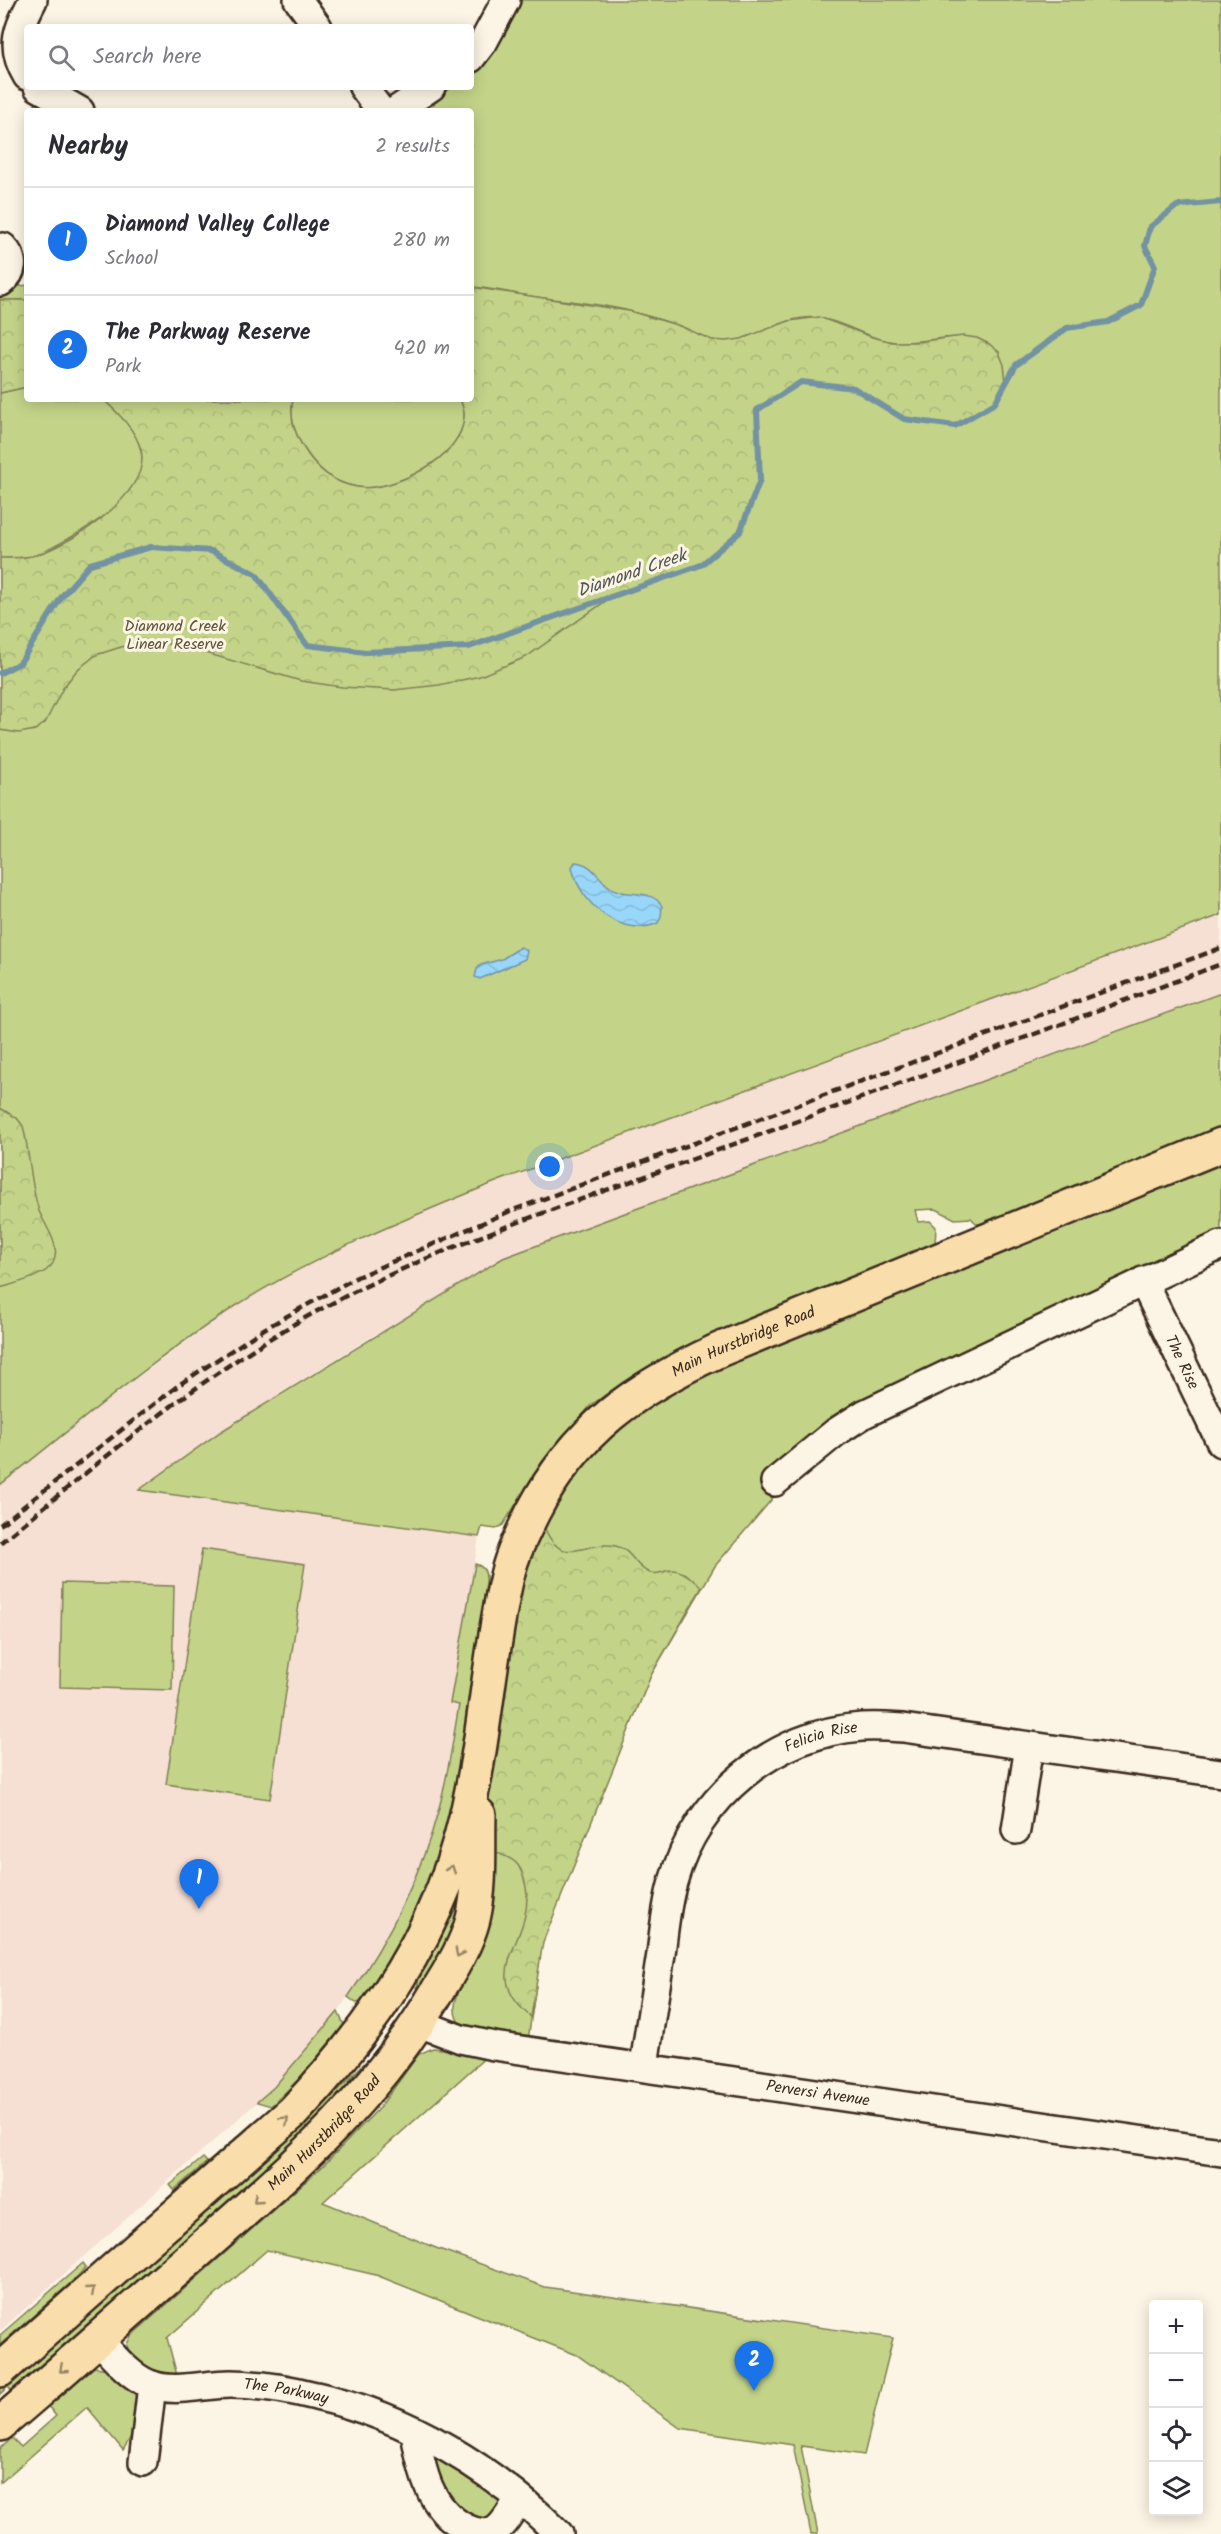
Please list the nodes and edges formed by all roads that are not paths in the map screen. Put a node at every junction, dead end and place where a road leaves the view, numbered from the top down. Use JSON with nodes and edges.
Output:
{"nodes":[{"id":1,"x":33,"y":0,"type":"edge"},
{"id":2,"x":298,"y":0,"type":"edge"},
{"id":3,"x":506,"y":0,"type":"edge"},
{"id":4,"x":316,"y":24,"type":"edge"},
{"id":5,"x":474,"y":54,"type":"edge"},
{"id":6,"x":24,"y":69,"type":"edge"},
{"id":7,"x":43,"y":90,"type":"edge"},
{"id":8,"x":365,"y":90,"type":"edge"},
{"id":9,"x":426,"y":90,"type":"edge"},
{"id":10,"x":75,"y":108,"type":"edge"},
{"id":11,"x":379,"y":108,"type":"edge"},
{"id":12,"x":400,"y":108,"type":"edge"},
{"id":13,"x":10,"y":248,"type":"edge"},
{"id":14,"x":9,"y":280,"type":"edge"},
{"id":15,"x":1221,"y":1145,"type":"edge"},
{"id":16,"x":1221,"y":1245,"type":"edge"},
{"id":17,"x":1143,"y":1281,"type":"junction"},
{"id":18,"x":1221,"y":1443,"type":"edge"},
{"id":19,"x":775,"y":1482,"type":"dead end"},
{"id":20,"x":482,"y":1745,"type":"junction"},
{"id":21,"x":1029,"y":1746,"type":"junction"},
{"id":22,"x":1221,"y":1773,"type":"edge"},
{"id":23,"x":1016,"y":1830,"type":"dead end"},
{"id":24,"x":381,"y":2007,"type":"junction"},
{"id":25,"x":419,"y":2023,"type":"junction"},
{"id":26,"x":644,"y":2067,"type":"junction"},
{"id":27,"x":1221,"y":2152,"type":"edge"},
{"id":28,"x":98,"y":2339,"type":"junction"},
{"id":29,"x":0,"y":2370,"type":"edge"},
{"id":30,"x":152,"y":2385,"type":"junction"},
{"id":31,"x":0,"y":2424,"type":"edge"},
{"id":32,"x":416,"y":2432,"type":"junction"},
{"id":33,"x":143,"y":2462,"type":"dead end"},
{"id":34,"x":519,"y":2499,"type":"junction"},
{"id":35,"x":559,"y":2534,"type":"edge"}],
"edges":[{"from":1,"to":6,"type":"street"},
{"from":2,"to":4,"type":"street"},
{"from":3,"to":5,"type":"street"},
{"from":7,"to":10,"type":"street"},
{"from":8,"to":11,"type":"street"},
{"from":9,"to":12,"type":"street"},
{"from":13,"to":14,"type":"street"},
{"from":15,"to":20,"type":"main road","name":"Main Hurstbridge Road"},
{"from":16,"to":17,"type":"street"},
{"from":17,"to":18,"type":"street","name":"The Rise"},
{"from":17,"to":19,"type":"street"},
{"from":24,"to":20,"type":"main road","name":"Main Hurstbridge Road","one_way":true},
{"from":20,"to":25,"type":"main road","name":"Main Hurstbridge Road","one_way":true},
{"from":21,"to":22,"type":"street","name":"Felicia Rise"},
{"from":21,"to":23,"type":"street"},
{"from":21,"to":26,"type":"street","name":"Felicia Rise"},
{"from":24,"to":25,"type":"main road"},
{"from":29,"to":24,"type":"main road","name":"Main Hurstbridge Road","one_way":true},
{"from":25,"to":26,"type":"street","name":"Perversi Avenue"},
{"from":25,"to":28,"type":"main road","name":"Main Hurstbridge Road","one_way":true},
{"from":26,"to":27,"type":"street","name":"Perversi Avenue"},
{"from":28,"to":30,"type":"street","name":"The Parkway"},
{"from":28,"to":31,"type":"main road","name":"Main Hurstbridge Road","one_way":true},
{"from":30,"to":32,"type":"street","name":"The Parkway"},
{"from":30,"to":33,"type":"street"},
{"from":32,"to":34,"type":"street","name":"The Parkway"},
{"from":32,"to":34,"type":"street"},
{"from":34,"to":35,"type":"street","name":"The Parkway"}]}
